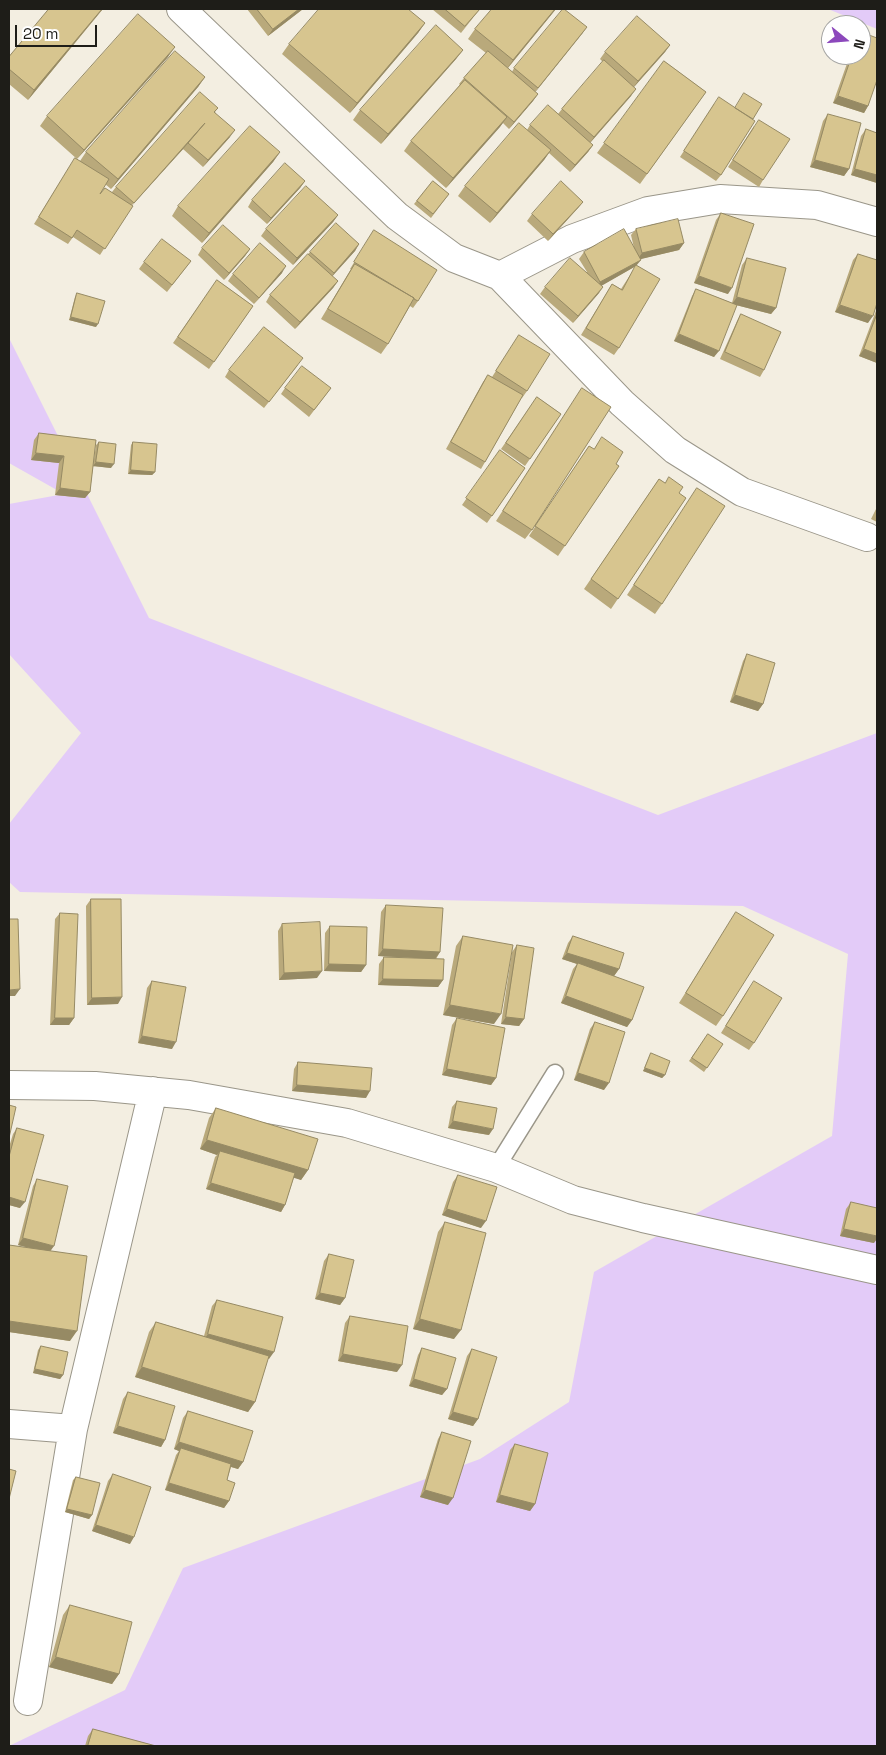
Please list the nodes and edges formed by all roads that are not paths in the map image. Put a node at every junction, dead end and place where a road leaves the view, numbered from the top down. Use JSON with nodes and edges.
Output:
{"nodes":[{"id":1,"x":181,"y":9,"type":"edge"},
{"id":2,"x":877,"y":222,"type":"edge"},
{"id":3,"x":500,"y":276,"type":"junction"},
{"id":4,"x":867,"y":537,"type":"dead end"},
{"id":5,"x":555,"y":1073,"type":"dead end"},
{"id":6,"x":9,"y":1085,"type":"edge"},
{"id":7,"x":153,"y":1091,"type":"junction"},
{"id":8,"x":496,"y":1168,"type":"junction"},
{"id":9,"x":877,"y":1270,"type":"edge"},
{"id":10,"x":9,"y":1424,"type":"edge"},
{"id":11,"x":73,"y":1429,"type":"junction"},
{"id":12,"x":28,"y":1701,"type":"dead end"}],
"edges":[{"from":1,"to":3,"type":"street"},
{"from":2,"to":3,"type":"street"},
{"from":3,"to":4,"type":"street"},
{"from":5,"to":8,"type":"lane"},
{"from":6,"to":7,"type":"street"},
{"from":7,"to":8,"type":"street"},
{"from":7,"to":11,"type":"street"},
{"from":8,"to":9,"type":"street"},
{"from":10,"to":11,"type":"street"},
{"from":11,"to":12,"type":"street"}]}
